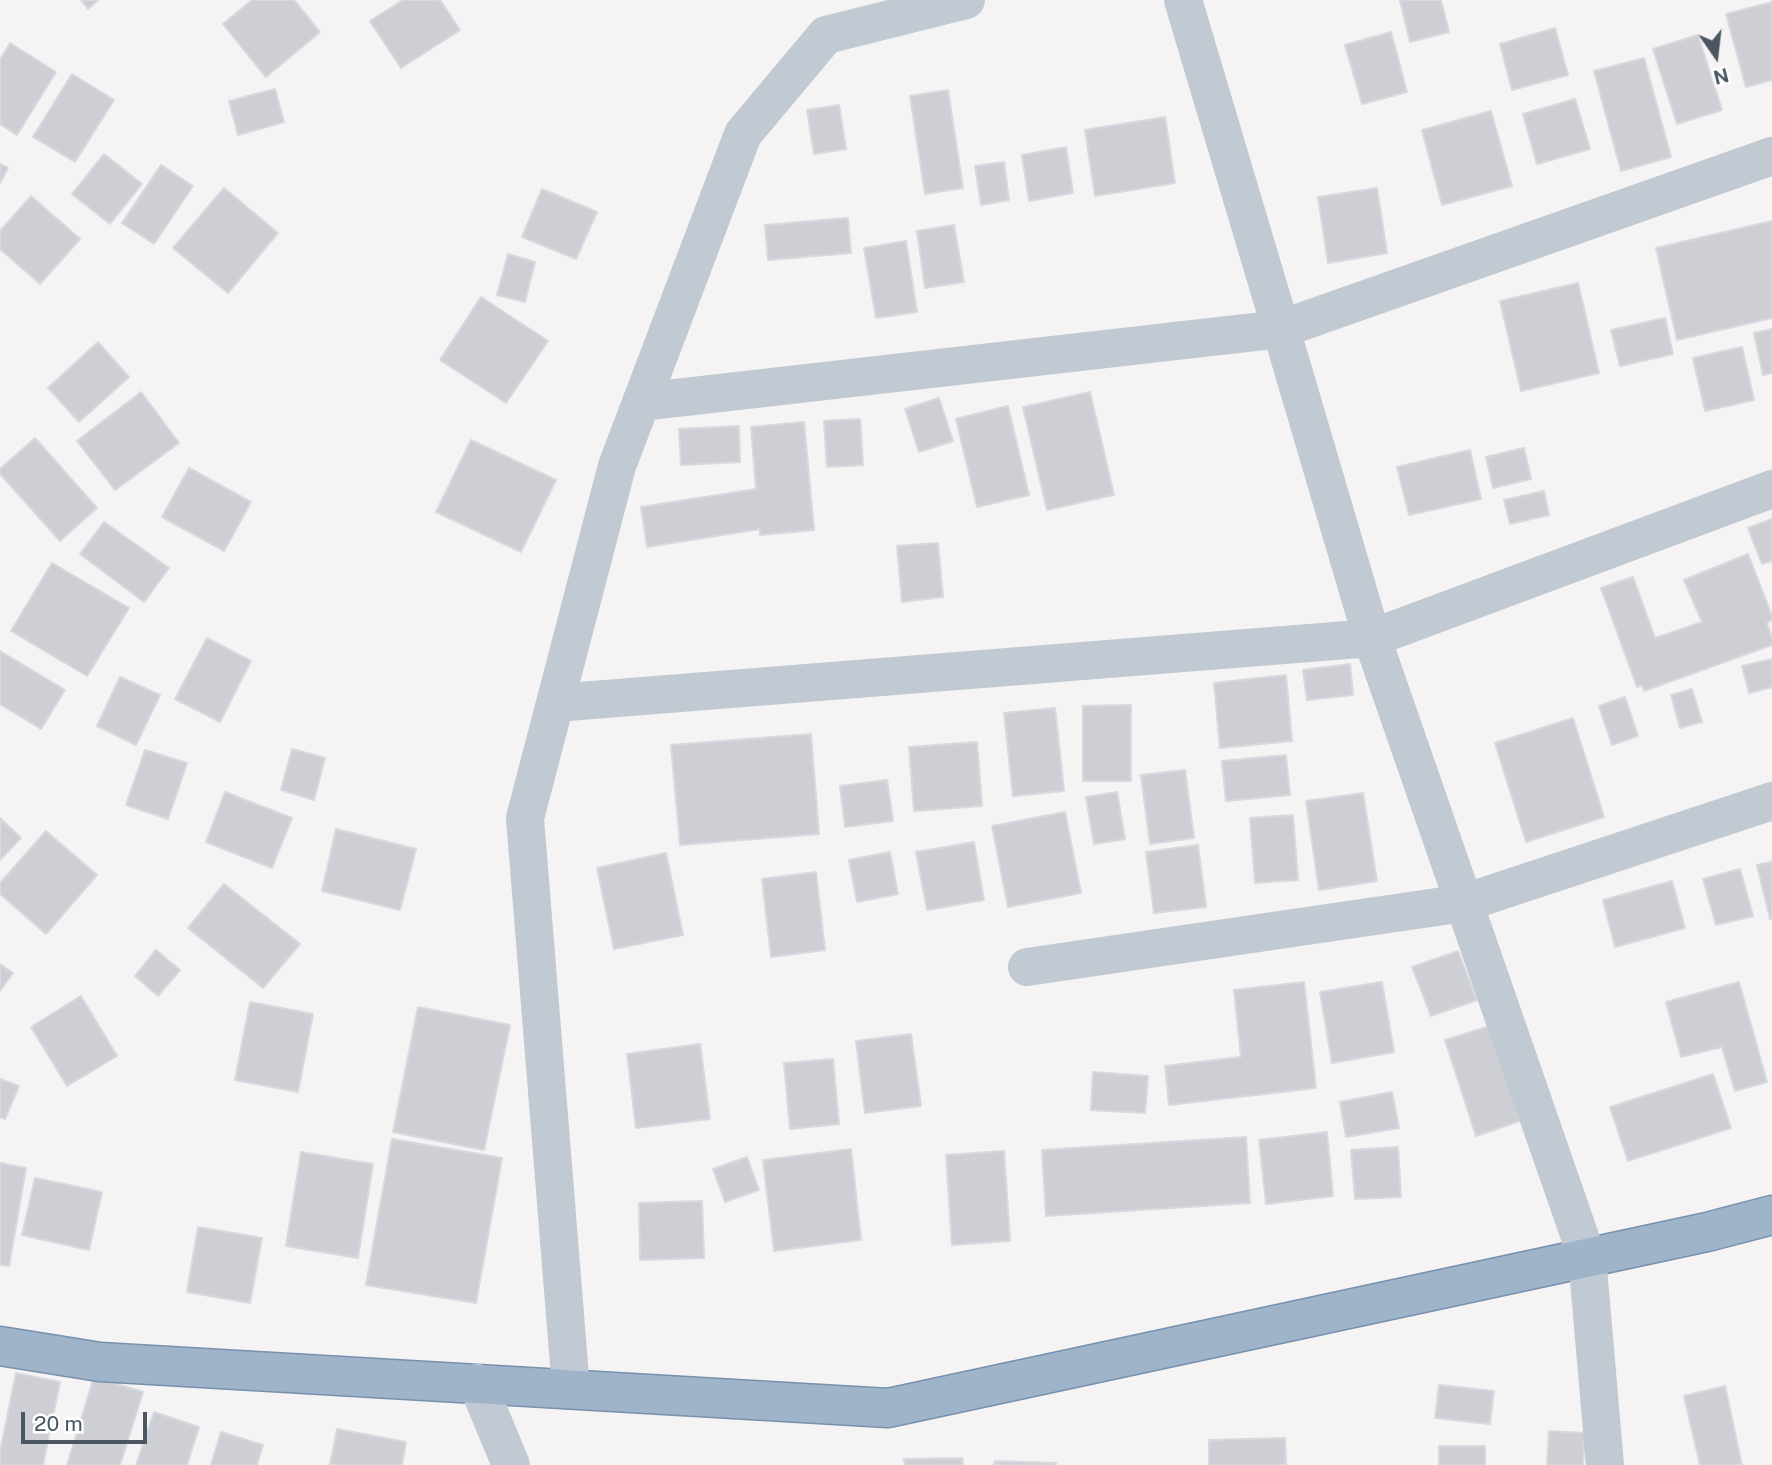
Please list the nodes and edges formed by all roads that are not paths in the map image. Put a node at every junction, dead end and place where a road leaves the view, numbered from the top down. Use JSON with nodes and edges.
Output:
{"nodes":[{"id":1,"x":966,"y":0,"type":"edge"},
{"id":2,"x":1183,"y":0,"type":"edge"},
{"id":3,"x":1772,"y":156,"type":"edge"},
{"id":4,"x":1281,"y":329,"type":"junction"},
{"id":5,"x":642,"y":402,"type":"junction"},
{"id":6,"x":1772,"y":489,"type":"edge"},
{"id":7,"x":1372,"y":638,"type":"junction"},
{"id":8,"x":555,"y":703,"type":"junction"},
{"id":9,"x":1772,"y":801,"type":"edge"},
{"id":10,"x":1464,"y":903,"type":"junction"},
{"id":11,"x":1027,"y":967,"type":"dead end"},
{"id":12,"x":1772,"y":1214,"type":"edge"},
{"id":13,"x":1587,"y":1257,"type":"junction"},
{"id":14,"x":0,"y":1346,"type":"edge"},
{"id":15,"x":477,"y":1383,"type":"junction"},
{"id":16,"x":571,"y":1389,"type":"junction"},
{"id":17,"x":511,"y":1465,"type":"edge"},
{"id":18,"x":1605,"y":1465,"type":"edge"}],
"edges":[{"from":1,"to":5,"type":"street"},
{"from":2,"to":4,"type":"street"},
{"from":3,"to":4,"type":"street"},
{"from":4,"to":5,"type":"street"},
{"from":4,"to":7,"type":"street"},
{"from":5,"to":8,"type":"street"},
{"from":6,"to":7,"type":"street"},
{"from":7,"to":8,"type":"street"},
{"from":7,"to":10,"type":"street"},
{"from":8,"to":16,"type":"street"},
{"from":9,"to":10,"type":"street"},
{"from":10,"to":11,"type":"street"},
{"from":10,"to":13,"type":"street"},
{"from":12,"to":13,"type":"highway"},
{"from":13,"to":16,"type":"highway"},
{"from":13,"to":18,"type":"street"},
{"from":14,"to":15,"type":"highway"},
{"from":15,"to":16,"type":"highway"},
{"from":15,"to":17,"type":"street"}]}
